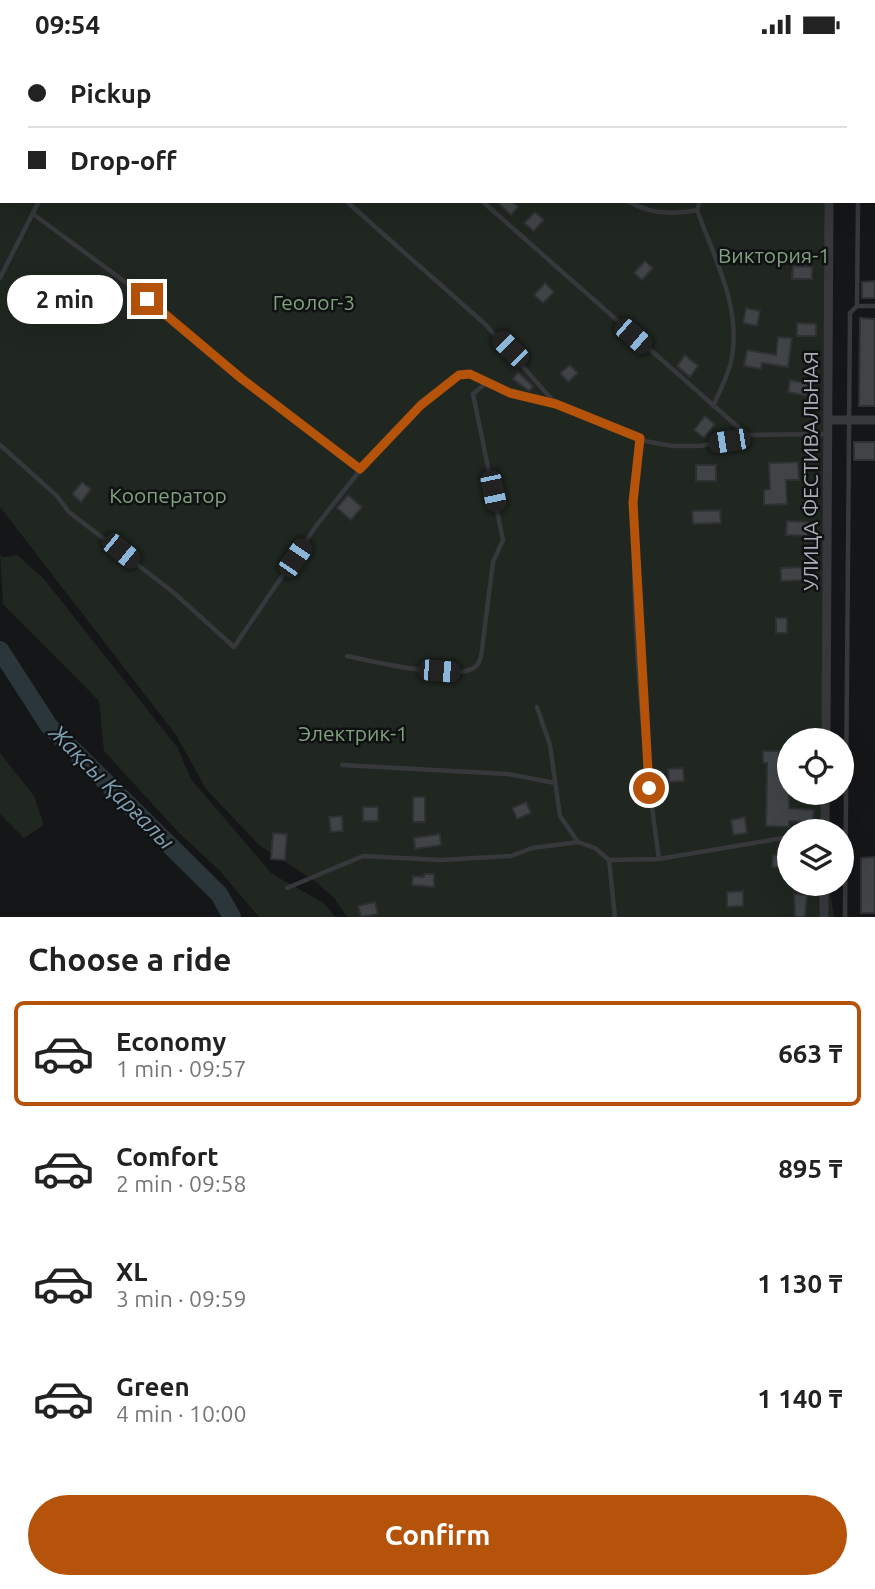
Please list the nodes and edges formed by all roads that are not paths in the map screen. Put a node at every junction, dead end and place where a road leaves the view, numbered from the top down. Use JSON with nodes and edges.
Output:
{"nodes":[{"id":1,"x":38,"y":203,"type":"edge"},
{"id":2,"x":348,"y":203,"type":"edge"},
{"id":3,"x":484,"y":203,"type":"edge"},
{"id":4,"x":631,"y":203,"type":"edge"},
{"id":5,"x":699,"y":203,"type":"edge"},
{"id":6,"x":829,"y":203,"type":"edge"},
{"id":7,"x":858,"y":203,"type":"edge"},
{"id":8,"x":697,"y":210,"type":"junction"},
{"id":9,"x":33,"y":214,"type":"junction"},
{"id":10,"x":0,"y":278,"type":"edge"},
{"id":11,"x":856,"y":306,"type":"junction"},
{"id":12,"x":875,"y":306,"type":"edge"},
{"id":13,"x":488,"y":381,"type":"junction"},
{"id":14,"x":556,"y":404,"type":"junction"},
{"id":15,"x":713,"y":406,"type":"junction"},
{"id":16,"x":830,"y":420,"type":"junction"},
{"id":17,"x":850,"y":420,"type":"junction"},
{"id":18,"x":875,"y":420,"type":"edge"},
{"id":19,"x":830,"y":434,"type":"junction"},
{"id":20,"x":747,"y":435,"type":"junction"},
{"id":21,"x":640,"y":438,"type":"junction"},
{"id":22,"x":0,"y":445,"type":"edge"},
{"id":23,"x":360,"y":469,"type":"junction"},
{"id":24,"x":347,"y":656,"type":"dead end"},
{"id":25,"x":537,"y":707,"type":"dead end"},
{"id":26,"x":826,"y":728,"type":"edge"},
{"id":27,"x":342,"y":765,"type":"dead end"},
{"id":28,"x":555,"y":783,"type":"junction"},
{"id":29,"x":777,"y":839,"type":"edge"},
{"id":30,"x":578,"y":842,"type":"junction"},
{"id":31,"x":659,"y":859,"type":"junction"},
{"id":32,"x":609,"y":860,"type":"junction"},
{"id":33,"x":287,"y":888,"type":"dead end"},
{"id":34,"x":824,"y":896,"type":"edge"},
{"id":35,"x":615,"y":917,"type":"edge"},
{"id":36,"x":824,"y":917,"type":"edge"},
{"id":37,"x":845,"y":917,"type":"edge"}],
"edges":[{"from":1,"to":9,"type":"lane"},
{"from":2,"to":14,"type":"lane"},
{"from":3,"to":15,"type":"lane"},
{"from":4,"to":8,"type":"lane"},
{"from":5,"to":8,"type":"lane"},
{"from":6,"to":16,"type":"street","name":"УЛИЦА ФЕСТИВАЛЬНАЯ"},
{"from":7,"to":11,"type":"lane"},
{"from":8,"to":15,"type":"lane"},
{"from":9,"to":10,"type":"lane"},
{"from":9,"to":23,"type":"lane"},
{"from":11,"to":12,"type":"lane"},
{"from":11,"to":17,"type":"lane"},
{"from":13,"to":14,"type":"lane"},
{"from":13,"to":23,"type":"lane"},
{"from":13,"to":24,"type":"lane"},
{"from":14,"to":21,"type":"lane"},
{"from":15,"to":20,"type":"lane"},
{"from":16,"to":17,"type":"street"},
{"from":16,"to":19,"type":"street","name":"УЛИЦА ФЕСТИВАЛЬНАЯ"},
{"from":17,"to":18,"type":"street"},
{"from":17,"to":37,"type":"lane"},
{"from":19,"to":20,"type":"lane"},
{"from":19,"to":26,"type":"street","name":"УЛИЦА ФЕСТИВАЛЬНАЯ"},
{"from":20,"to":21,"type":"lane"},
{"from":21,"to":31,"type":"lane"},
{"from":22,"to":23,"type":"lane"},
{"from":25,"to":28,"type":"lane"},
{"from":27,"to":28,"type":"lane"},
{"from":28,"to":30,"type":"lane"},
{"from":29,"to":31,"type":"lane"},
{"from":30,"to":32,"type":"lane"},
{"from":30,"to":33,"type":"lane"},
{"from":31,"to":32,"type":"lane"},
{"from":32,"to":35,"type":"lane"},
{"from":34,"to":36,"type":"street"}]}
